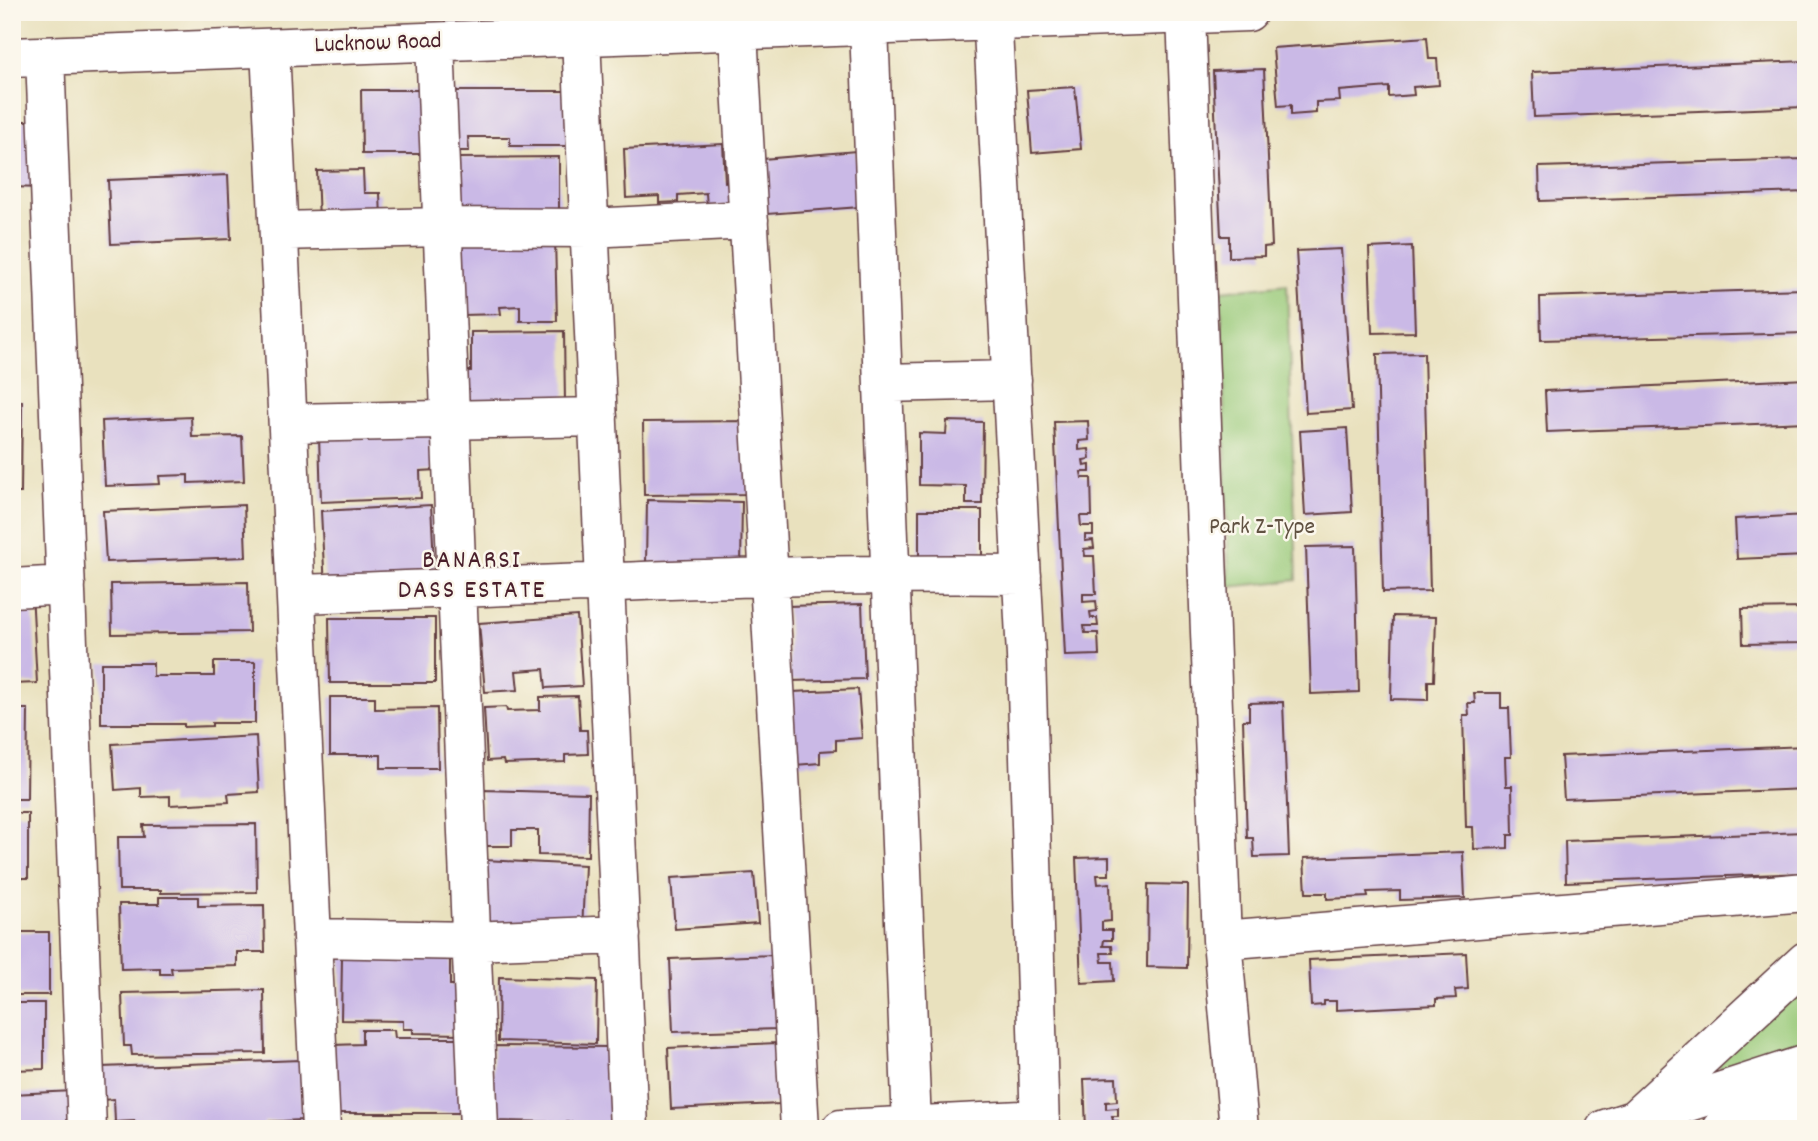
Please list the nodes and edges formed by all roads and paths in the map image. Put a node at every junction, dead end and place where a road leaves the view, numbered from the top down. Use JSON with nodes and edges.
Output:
{"nodes":[{"id":1,"x":1248,"y":12,"type":"edge"},
{"id":2,"x":1186,"y":15,"type":"junction"},
{"id":3,"x":993,"y":17,"type":"edge"},
{"id":4,"x":869,"y":27,"type":"junction"},
{"id":5,"x":738,"y":32,"type":"junction"},
{"id":6,"x":581,"y":37,"type":"junction"},
{"id":7,"x":435,"y":42,"type":"junction"},
{"id":8,"x":270,"y":48,"type":"junction"},
{"id":9,"x":29,"y":56,"type":"edge"},
{"id":10,"x":748,"y":220,"type":"junction"},
{"id":11,"x":442,"y":227,"type":"junction"},
{"id":12,"x":590,"y":228,"type":"junction"},
{"id":13,"x":279,"y":231,"type":"junction"},
{"id":14,"x":1012,"y":380,"type":"junction"},
{"id":15,"x":883,"y":383,"type":"junction"},
{"id":16,"x":598,"y":417,"type":"junction"},
{"id":17,"x":450,"y":420,"type":"junction"},
{"id":18,"x":288,"y":423,"type":"junction"},
{"id":19,"x":890,"y":573,"type":"junction"},
{"id":20,"x":1022,"y":575,"type":"junction"},
{"id":21,"x":769,"y":578,"type":"junction"},
{"id":22,"x":605,"y":581,"type":"junction"},
{"id":23,"x":66,"y":585,"type":"junction"},
{"id":24,"x":12,"y":588,"type":"edge"},
{"id":25,"x":457,"y":589,"type":"junction"},
{"id":26,"x":296,"y":594,"type":"junction"},
{"id":27,"x":1806,"y":892,"type":"edge"},
{"id":28,"x":621,"y":935,"type":"junction"},
{"id":29,"x":312,"y":938,"type":"junction"},
{"id":30,"x":1222,"y":940,"type":"junction"},
{"id":31,"x":471,"y":941,"type":"junction"},
{"id":32,"x":1806,"y":961,"type":"edge"},
{"id":33,"x":1806,"y":1064,"type":"edge"},
{"id":34,"x":1806,"y":1102,"type":"edge"},
{"id":35,"x":1621,"y":1123,"type":"edge"},
{"id":36,"x":1040,"y":1124,"type":"edge"},
{"id":37,"x":912,"y":1126,"type":"junction"},
{"id":38,"x":87,"y":1129,"type":"edge"},
{"id":39,"x":321,"y":1129,"type":"edge"},
{"id":40,"x":479,"y":1129,"type":"edge"},
{"id":41,"x":629,"y":1129,"type":"edge"},
{"id":42,"x":800,"y":1129,"type":"edge"},
{"id":43,"x":841,"y":1129,"type":"edge"},
{"id":44,"x":1239,"y":1129,"type":"edge"},
{"id":45,"x":1722,"y":1129,"type":"edge"}],
"edges":[{"from":1,"to":2,"type":"street","name":"Lucknow Road"},
{"from":2,"to":3,"type":"street","name":"Lucknow Road"},
{"from":2,"to":30,"type":"street"},
{"from":3,"to":4,"type":"street","name":"Lucknow Road"},
{"from":3,"to":14,"type":"street"},
{"from":4,"to":5,"type":"street","name":"Lucknow Road"},
{"from":4,"to":15,"type":"street"},
{"from":5,"to":6,"type":"street","name":"Lucknow Road"},
{"from":5,"to":10,"type":"street"},
{"from":6,"to":7,"type":"street","name":"Lucknow Road"},
{"from":6,"to":12,"type":"street"},
{"from":7,"to":8,"type":"street","name":"Lucknow Road"},
{"from":7,"to":11,"type":"street"},
{"from":8,"to":9,"type":"street","name":"Lucknow Road"},
{"from":8,"to":13,"type":"street"},
{"from":9,"to":23,"type":"street"},
{"from":10,"to":12,"type":"street"},
{"from":10,"to":21,"type":"street"},
{"from":11,"to":12,"type":"street"},
{"from":11,"to":13,"type":"street"},
{"from":11,"to":17,"type":"street"},
{"from":12,"to":16,"type":"street"},
{"from":13,"to":18,"type":"street"},
{"from":14,"to":15,"type":"street"},
{"from":14,"to":20,"type":"street"},
{"from":15,"to":19,"type":"street"},
{"from":16,"to":17,"type":"street"},
{"from":16,"to":22,"type":"street"},
{"from":17,"to":18,"type":"street"},
{"from":17,"to":25,"type":"street"},
{"from":18,"to":26,"type":"street"},
{"from":19,"to":20,"type":"street"},
{"from":19,"to":21,"type":"street"},
{"from":19,"to":37,"type":"street"},
{"from":20,"to":36,"type":"street"},
{"from":21,"to":22,"type":"street"},
{"from":21,"to":42,"type":"street"},
{"from":22,"to":25,"type":"street"},
{"from":22,"to":28,"type":"street"},
{"from":23,"to":24,"type":"street"},
{"from":23,"to":38,"type":"street"},
{"from":25,"to":26,"type":"street"},
{"from":25,"to":31,"type":"street"},
{"from":26,"to":29,"type":"street"},
{"from":27,"to":30,"type":"street"},
{"from":28,"to":31,"type":"street"},
{"from":28,"to":41,"type":"street"},
{"from":29,"to":31,"type":"street"},
{"from":29,"to":39,"type":"street"},
{"from":30,"to":44,"type":"street"},
{"from":31,"to":40,"type":"street"},
{"from":32,"to":35,"type":"street"},
{"from":33,"to":35,"type":"street"},
{"from":34,"to":45,"type":"street"},
{"from":36,"to":37,"type":"street"},
{"from":37,"to":43,"type":"street"}]}
